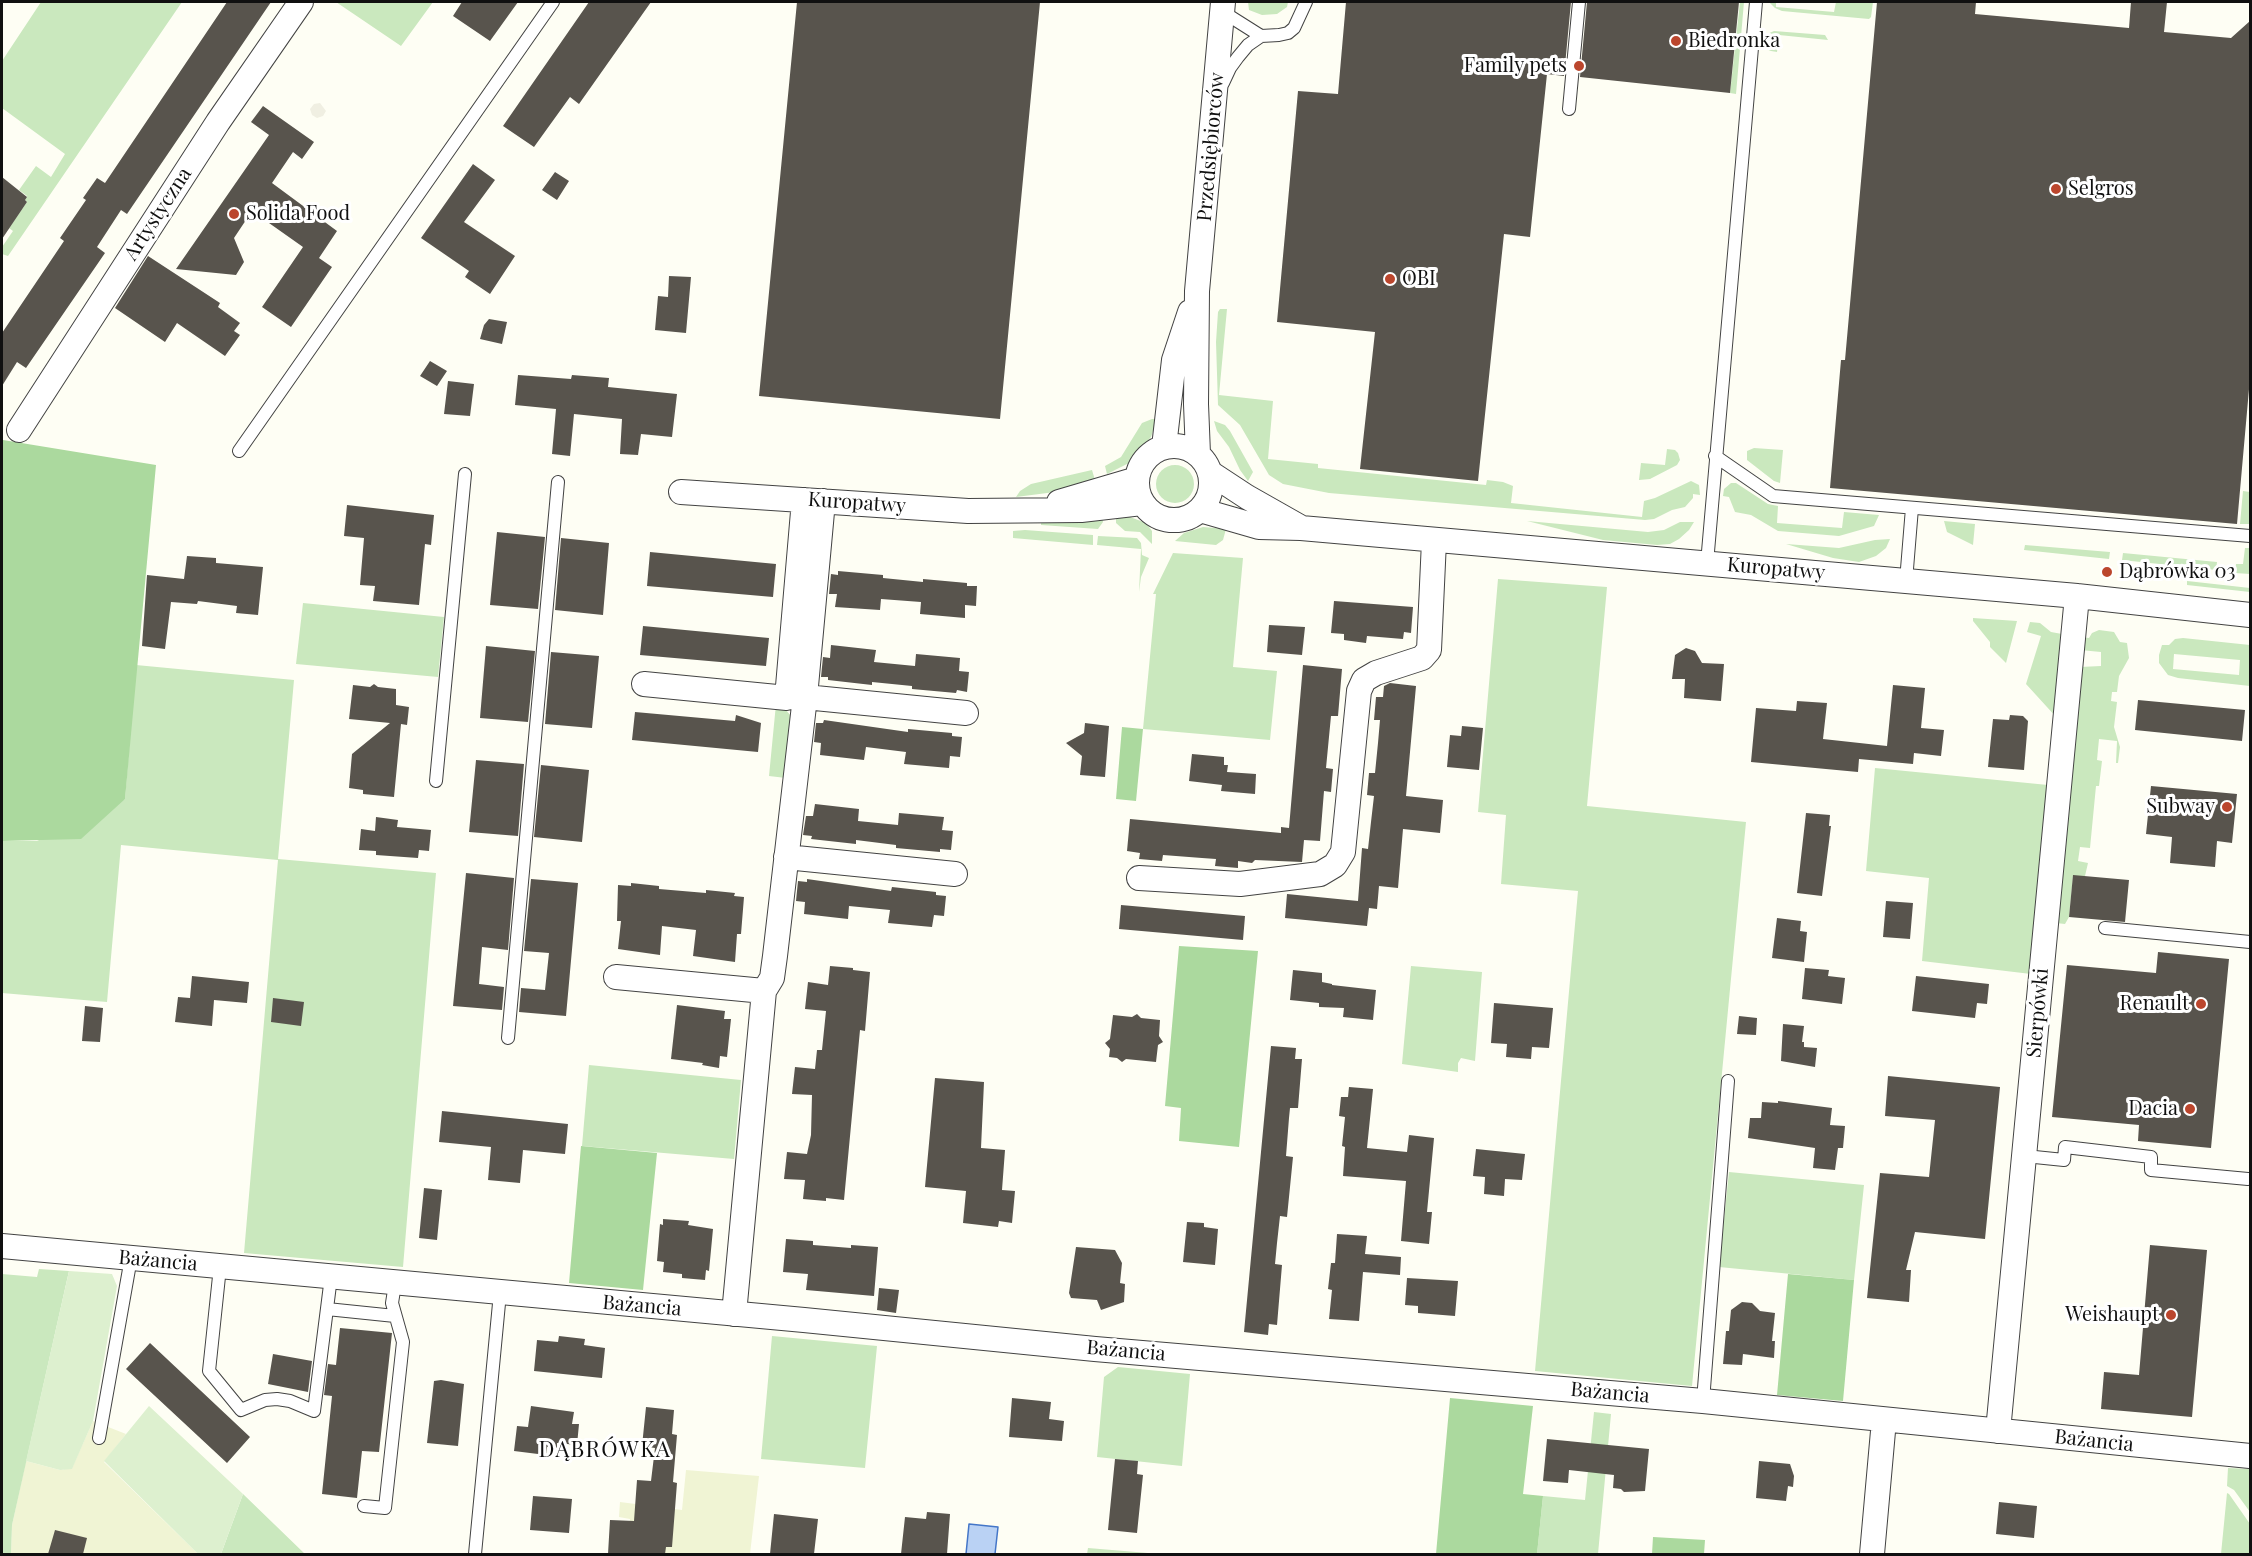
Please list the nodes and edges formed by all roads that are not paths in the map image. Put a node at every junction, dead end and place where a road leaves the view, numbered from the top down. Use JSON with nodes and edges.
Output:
{"nodes":[{"id":1,"x":302,"y":2,"type":"edge"},
{"id":2,"x":553,"y":2,"type":"edge"},
{"id":3,"x":1306,"y":2,"type":"edge"},
{"id":4,"x":1579,"y":2,"type":"edge"},
{"id":5,"x":1756,"y":2,"type":"edge"},
{"id":6,"x":1223,"y":7,"type":"edge"},
{"id":7,"x":1261,"y":36,"type":"junction"},
{"id":8,"x":1215,"y":98,"type":"junction"},
{"id":9,"x":1569,"y":110,"type":"dead end"},
{"id":10,"x":1197,"y":291,"type":"junction"},
{"id":11,"x":20,"y":430,"type":"dead end"},
{"id":12,"x":1164,"y":447,"type":"junction"},
{"id":13,"x":239,"y":452,"type":"dead end"},
{"id":14,"x":1715,"y":456,"type":"junction"},
{"id":15,"x":1205,"y":464,"type":"junction"},
{"id":16,"x":465,"y":474,"type":"dead end"},
{"id":17,"x":1137,"y":479,"type":"junction"},
{"id":18,"x":558,"y":482,"type":"dead end"},
{"id":19,"x":681,"y":492,"type":"dead end"},
{"id":20,"x":814,"y":500,"type":"junction"},
{"id":21,"x":1142,"y":503,"type":"junction"},
{"id":22,"x":1912,"y":508,"type":"junction"},
{"id":23,"x":1033,"y":510,"type":"junction"},
{"id":24,"x":1200,"y":510,"type":"junction"},
{"id":25,"x":1301,"y":528,"type":"junction"},
{"id":26,"x":2250,"y":536,"type":"edge"},
{"id":27,"x":1434,"y":541,"type":"junction"},
{"id":28,"x":1707,"y":563,"type":"junction"},
{"id":29,"x":1906,"y":580,"type":"junction"},
{"id":30,"x":2077,"y":596,"type":"junction"},
{"id":31,"x":2250,"y":615,"type":"edge"},
{"id":32,"x":644,"y":684,"type":"dead end"},
{"id":33,"x":805,"y":697,"type":"junction"},
{"id":34,"x":966,"y":713,"type":"dead end"},
{"id":35,"x":436,"y":781,"type":"dead end"},
{"id":36,"x":786,"y":857,"type":"junction"},
{"id":37,"x":955,"y":874,"type":"dead end"},
{"id":38,"x":1138,"y":878,"type":"dead end"},
{"id":39,"x":2105,"y":928,"type":"dead end"},
{"id":40,"x":2250,"y":942,"type":"edge"},
{"id":41,"x":616,"y":977,"type":"dead end"},
{"id":42,"x":764,"y":991,"type":"junction"},
{"id":43,"x":508,"y":1038,"type":"dead end"},
{"id":44,"x":1728,"y":1081,"type":"dead end"},
{"id":45,"x":2025,"y":1156,"type":"junction"},
{"id":46,"x":2248,"y":1179,"type":"dead end"},
{"id":47,"x":2,"y":1246,"type":"edge"},
{"id":48,"x":131,"y":1258,"type":"junction"},
{"id":49,"x":220,"y":1267,"type":"junction"},
{"id":50,"x":331,"y":1278,"type":"junction"},
{"id":51,"x":395,"y":1284,"type":"junction"},
{"id":52,"x":500,"y":1293,"type":"junction"},
{"id":53,"x":327,"y":1309,"type":"junction"},
{"id":54,"x":734,"y":1314,"type":"junction"},
{"id":55,"x":395,"y":1316,"type":"junction"},
{"id":56,"x":1703,"y":1401,"type":"junction"},
{"id":57,"x":1884,"y":1420,"type":"junction"},
{"id":58,"x":1998,"y":1431,"type":"junction"},
{"id":59,"x":99,"y":1438,"type":"dead end"},
{"id":60,"x":2250,"y":1456,"type":"edge"},
{"id":61,"x":364,"y":1506,"type":"dead end"},
{"id":62,"x":475,"y":1554,"type":"edge"},
{"id":63,"x":1872,"y":1554,"type":"edge"}],
"edges":[{"from":1,"to":11,"type":"street","name":"Artystyczna"},
{"from":2,"to":13,"type":"lane"},
{"from":3,"to":7,"type":"lane"},
{"from":4,"to":9,"type":"lane"},
{"from":5,"to":14,"type":"lane"},
{"from":6,"to":7,"type":"lane"},
{"from":6,"to":8,"type":"street","name":"Przedsiębiorców"},
{"from":7,"to":8,"type":"lane"},
{"from":8,"to":10,"type":"street","name":"Przedsiębiorców"},
{"from":10,"to":12,"type":"street","name":"Przedsiębiorców"},
{"from":10,"to":15,"type":"street","name":"Przedsiębiorców"},
{"from":12,"to":15,"type":"street"},
{"from":12,"to":17,"type":"street"},
{"from":14,"to":22,"type":"lane"},
{"from":14,"to":28,"type":"lane"},
{"from":15,"to":24,"type":"street"},
{"from":15,"to":25,"type":"street","name":"Kuropatwy"},
{"from":16,"to":35,"type":"lane"},
{"from":17,"to":21,"type":"street"},
{"from":17,"to":23,"type":"street","name":"Kuropatwy"},
{"from":18,"to":43,"type":"lane"},
{"from":19,"to":20,"type":"street","name":"Kuropatwy"},
{"from":20,"to":23,"type":"street","name":"Kuropatwy"},
{"from":20,"to":32,"type":"street"},
{"from":20,"to":33,"type":"street"},
{"from":21,"to":23,"type":"street","name":"Kuropatwy"},
{"from":21,"to":24,"type":"street"},
{"from":22,"to":26,"type":"lane"},
{"from":22,"to":29,"type":"lane"},
{"from":24,"to":25,"type":"street","name":"Kuropatwy"},
{"from":25,"to":27,"type":"street","name":"Kuropatwy"},
{"from":27,"to":28,"type":"street","name":"Kuropatwy"},
{"from":27,"to":38,"type":"street"},
{"from":28,"to":29,"type":"street","name":"Kuropatwy"},
{"from":29,"to":30,"type":"street","name":"Kuropatwy"},
{"from":30,"to":31,"type":"street","name":"Kuropatwy"},
{"from":30,"to":45,"type":"street","name":"Sierpówki"},
{"from":33,"to":34,"type":"street"},
{"from":33,"to":36,"type":"street"},
{"from":36,"to":37,"type":"street"},
{"from":36,"to":42,"type":"street"},
{"from":39,"to":40,"type":"lane"},
{"from":41,"to":42,"type":"street"},
{"from":42,"to":54,"type":"street"},
{"from":44,"to":56,"type":"lane"},
{"from":45,"to":46,"type":"lane"},
{"from":45,"to":58,"type":"street","name":"Sierpówki"},
{"from":47,"to":48,"type":"street","name":"Bażancia"},
{"from":48,"to":49,"type":"street","name":"Bażancia"},
{"from":48,"to":59,"type":"lane"},
{"from":49,"to":50,"type":"street","name":"Bażancia"},
{"from":49,"to":53,"type":"lane"},
{"from":50,"to":51,"type":"street","name":"Bażancia"},
{"from":50,"to":53,"type":"lane"},
{"from":51,"to":52,"type":"street","name":"Bażancia"},
{"from":51,"to":55,"type":"lane"},
{"from":52,"to":54,"type":"street","name":"Bażancia"},
{"from":52,"to":62,"type":"lane"},
{"from":53,"to":55,"type":"lane"},
{"from":54,"to":56,"type":"street","name":"Bażancia"},
{"from":55,"to":61,"type":"lane"},
{"from":56,"to":57,"type":"street","name":"Bażancia"},
{"from":57,"to":58,"type":"street","name":"Bażancia"},
{"from":57,"to":63,"type":"street"},
{"from":58,"to":60,"type":"street","name":"Bażancia"}]}
